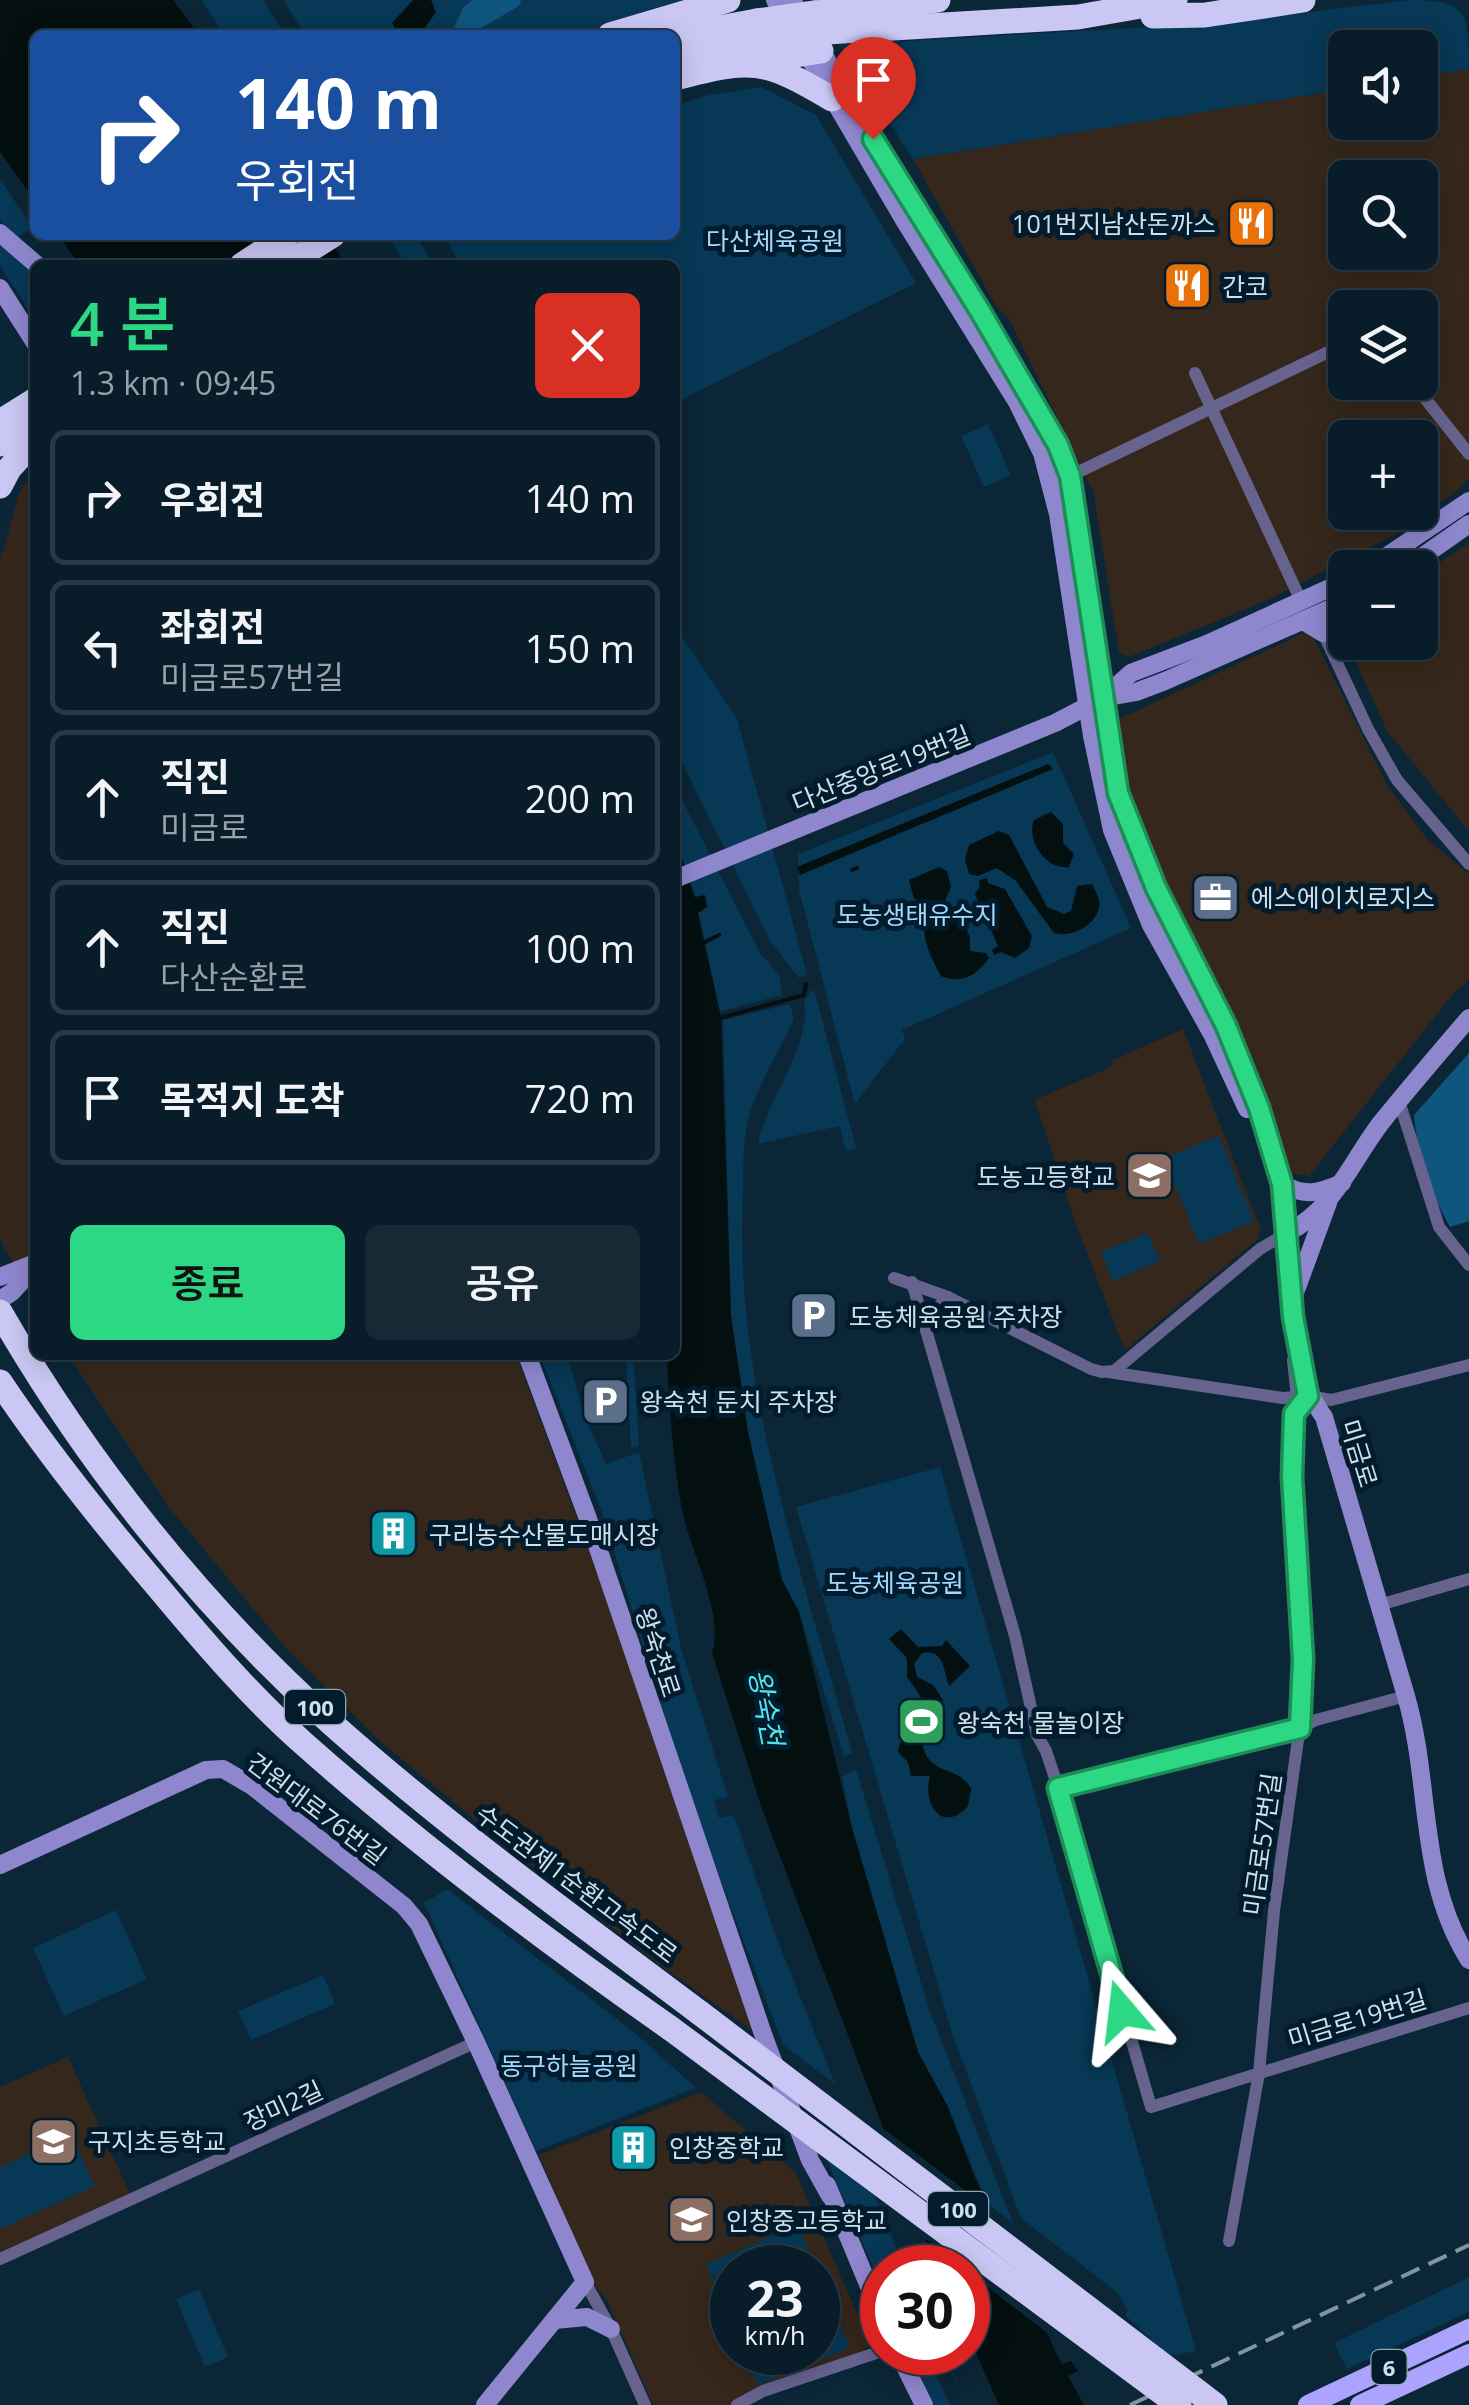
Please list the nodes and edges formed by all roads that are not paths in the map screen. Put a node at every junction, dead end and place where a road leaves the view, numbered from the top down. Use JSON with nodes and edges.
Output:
{"nodes":[{"id":1,"x":774,"y":0,"type":"edge"},
{"id":2,"x":938,"y":0,"type":"edge"},
{"id":3,"x":1175,"y":0,"type":"edge"},
{"id":4,"x":1303,"y":0,"type":"edge"},
{"id":5,"x":720,"y":1,"type":"edge"},
{"id":6,"x":1078,"y":17,"type":"junction"},
{"id":7,"x":626,"y":30,"type":"edge"},
{"id":8,"x":763,"y":30,"type":"junction"},
{"id":9,"x":812,"y":30,"type":"edge"},
{"id":10,"x":680,"y":36,"type":"edge"},
{"id":11,"x":680,"y":56,"type":"edge"},
{"id":12,"x":748,"y":63,"type":"junction"},
{"id":13,"x":680,"y":77,"type":"edge"},
{"id":14,"x":832,"y":98,"type":"junction"},
{"id":15,"x":0,"y":233,"type":"edge"},
{"id":16,"x":280,"y":240,"type":"edge"},
{"id":17,"x":324,"y":240,"type":"edge"},
{"id":18,"x":32,"y":260,"type":"edge"},
{"id":19,"x":250,"y":260,"type":"edge"},
{"id":20,"x":293,"y":260,"type":"edge"},
{"id":21,"x":0,"y":288,"type":"edge"},
{"id":22,"x":30,"y":335,"type":"edge"},
{"id":23,"x":1328,"y":352,"type":"edge"},
{"id":24,"x":1195,"y":373,"type":"dead end"},
{"id":25,"x":30,"y":391,"type":"edge"},
{"id":26,"x":1426,"y":400,"type":"edge"},
{"id":27,"x":30,"y":403,"type":"edge"},
{"id":28,"x":0,"y":406,"type":"edge"},
{"id":29,"x":1212,"y":410,"type":"junction"},
{"id":30,"x":0,"y":422,"type":"edge"},
{"id":31,"x":30,"y":426,"type":"edge"},
{"id":32,"x":0,"y":444,"type":"edge"},
{"id":33,"x":30,"y":446,"type":"edge"},
{"id":34,"x":1469,"y":454,"type":"edge"},
{"id":35,"x":1070,"y":476,"type":"junction"},
{"id":36,"x":0,"y":486,"type":"edge"},
{"id":37,"x":1469,"y":502,"type":"edge"},
{"id":38,"x":1469,"y":524,"type":"edge"},
{"id":39,"x":1396,"y":550,"type":"edge"},
{"id":40,"x":1432,"y":550,"type":"edge"},
{"id":41,"x":1328,"y":594,"type":"edge"},
{"id":42,"x":1328,"y":610,"type":"edge"},
{"id":43,"x":1304,"y":612,"type":"junction"},
{"id":44,"x":1325,"y":612,"type":"junction"},
{"id":45,"x":1323,"y":633,"type":"junction"},
{"id":46,"x":1095,"y":701,"type":"junction"},
{"id":47,"x":1469,"y":863,"type":"edge"},
{"id":48,"x":680,"y":877,"type":"edge"},
{"id":49,"x":1469,"y":1018,"type":"edge"},
{"id":50,"x":1400,"y":1100,"type":"junction"},
{"id":51,"x":1342,"y":1183,"type":"junction"},
{"id":52,"x":1282,"y":1184,"type":"junction"},
{"id":53,"x":1328,"y":1202,"type":"junction"},
{"id":54,"x":1287,"y":1233,"type":"junction"},
{"id":55,"x":1469,"y":1264,"type":"edge"},
{"id":56,"x":30,"y":1267,"type":"edge"},
{"id":57,"x":30,"y":1271,"type":"edge"},
{"id":58,"x":0,"y":1278,"type":"edge"},
{"id":59,"x":894,"y":1278,"type":"dead end"},
{"id":60,"x":912,"y":1282,"type":"junction"},
{"id":61,"x":948,"y":1297,"type":"junction"},
{"id":62,"x":1292,"y":1310,"type":"junction"},
{"id":63,"x":2,"y":1312,"type":"edge"},
{"id":64,"x":923,"y":1322,"type":"junction"},
{"id":65,"x":30,"y":1356,"type":"edge"},
{"id":66,"x":33,"y":1360,"type":"edge"},
{"id":67,"x":529,"y":1360,"type":"edge"},
{"id":68,"x":1469,"y":1364,"type":"edge"},
{"id":69,"x":1106,"y":1372,"type":"junction"},
{"id":70,"x":0,"y":1382,"type":"edge"},
{"id":71,"x":1303,"y":1397,"type":"junction"},
{"id":72,"x":1469,"y":1578,"type":"edge"},
{"id":73,"x":1378,"y":1605,"type":"junction"},
{"id":74,"x":1406,"y":1696,"type":"junction"},
{"id":75,"x":1300,"y":1728,"type":"junction"},
{"id":76,"x":1058,"y":1788,"type":"junction"},
{"id":77,"x":0,"y":1865,"type":"edge"},
{"id":78,"x":1469,"y":1960,"type":"edge"},
{"id":79,"x":1469,"y":2008,"type":"edge"},
{"id":80,"x":476,"y":2042,"type":"junction"},
{"id":81,"x":1259,"y":2072,"type":"junction"},
{"id":82,"x":1229,"y":2241,"type":"dead end"},
{"id":83,"x":0,"y":2260,"type":"edge"},
{"id":84,"x":860,"y":2266,"type":"edge"},
{"id":85,"x":585,"y":2282,"type":"junction"},
{"id":86,"x":554,"y":2320,"type":"junction"},
{"id":87,"x":611,"y":2329,"type":"junction"},
{"id":88,"x":1469,"y":2329,"type":"edge"},
{"id":89,"x":1469,"y":2354,"type":"edge"},
{"id":90,"x":860,"y":2358,"type":"edge"},
{"id":91,"x":909,"y":2375,"type":"edge"},
{"id":92,"x":484,"y":2405,"type":"edge"},
{"id":93,"x":645,"y":2405,"type":"edge"},
{"id":94,"x":737,"y":2405,"type":"edge"},
{"id":95,"x":924,"y":2405,"type":"edge"},
{"id":96,"x":1179,"y":2405,"type":"edge"},
{"id":97,"x":1216,"y":2405,"type":"edge"},
{"id":98,"x":1308,"y":2405,"type":"edge"},
{"id":99,"x":1360,"y":2405,"type":"edge"}],
"edges":[{"from":1,"to":9,"type":"street"},
{"from":2,"to":9,"type":"highway"},
{"from":3,"to":6,"type":"highway"},
{"from":4,"to":6,"type":"highway"},
{"from":5,"to":7,"type":"highway"},
{"from":6,"to":9,"type":"highway"},
{"from":8,"to":9,"type":"highway","bridge":true},
{"from":8,"to":10,"type":"highway"},
{"from":8,"to":11,"type":"highway"},
{"from":9,"to":12,"type":"highway"},
{"from":9,"to":14,"type":"street"},
{"from":9,"to":35,"type":"street"},
{"from":12,"to":13,"type":"highway"},
{"from":12,"to":14,"type":"highway"},
{"from":14,"to":46,"type":"street"},
{"from":15,"to":18,"type":"street"},
{"from":16,"to":19,"type":"highway"},
{"from":17,"to":20,"type":"highway"},
{"from":21,"to":22,"type":"street"},
{"from":23,"to":29,"type":"street"},
{"from":24,"to":29,"type":"street"},
{"from":25,"to":28,"type":"highway"},
{"from":26,"to":34,"type":"street"},
{"from":27,"to":30,"type":"highway"},
{"from":29,"to":35,"type":"street"},
{"from":29,"to":43,"type":"street"},
{"from":31,"to":32,"type":"highway"},
{"from":33,"to":36,"type":"highway"},
{"from":35,"to":46,"type":"street"},
{"from":37,"to":39,"type":"street"},
{"from":38,"to":40,"type":"street"},
{"from":41,"to":43,"type":"street","name":"다산중앙로19번길"},
{"from":42,"to":44,"type":"street","name":"다산중앙로19번길"},
{"from":43,"to":44,"type":"street","name":"다산중앙로19번길"},
{"from":43,"to":45,"type":"street"},
{"from":43,"to":46,"type":"street","name":"다산중앙로19번길"},
{"from":44,"to":45,"type":"street"},
{"from":45,"to":47,"type":"street"},
{"from":46,"to":48,"type":"street","name":"다산중앙로19번길"},
{"from":46,"to":52,"type":"street"},
{"from":46,"to":54,"type":"street"},
{"from":49,"to":50,"type":"street"},
{"from":50,"to":51,"type":"street"},
{"from":50,"to":55,"type":"street"},
{"from":51,"to":52,"type":"street"},
{"from":51,"to":53,"type":"street"},
{"from":52,"to":54,"type":"street"},
{"from":53,"to":54,"type":"street"},
{"from":53,"to":62,"type":"street"},
{"from":54,"to":62,"type":"street","name":"미금로"},
{"from":54,"to":69,"type":"street"},
{"from":56,"to":58,"type":"street"},
{"from":57,"to":63,"type":"street"},
{"from":59,"to":60,"type":"street"},
{"from":60,"to":61,"type":"street"},
{"from":60,"to":64,"type":"street"},
{"from":61,"to":64,"type":"street"},
{"from":61,"to":69,"type":"street"},
{"from":62,"to":71,"type":"street","name":"미금로"},
{"from":63,"to":65,"type":"highway","name":"수도권제1순환고속도로","number":"100","bridge":true},
{"from":64,"to":76,"type":"street"},
{"from":66,"to":97,"type":"highway","name":"수도권제1순환고속도로","number":"100","bridge":true},
{"from":67,"to":84,"type":"street","name":"왕숙천로"},
{"from":68,"to":71,"type":"street"},
{"from":69,"to":71,"type":"street"},
{"from":70,"to":96,"type":"highway","number":"100","bridge":true},
{"from":71,"to":73,"type":"street","name":"미금로"},
{"from":71,"to":75,"type":"street","name":"미금로57번길"},
{"from":72,"to":73,"type":"street"},
{"from":73,"to":74,"type":"street","name":"미금로"},
{"from":74,"to":75,"type":"street"},
{"from":74,"to":78,"type":"street","name":"미금로"},
{"from":75,"to":76,"type":"street"},
{"from":75,"to":81,"type":"street","name":"미금로57번길"},
{"from":76,"to":81,"type":"street","name":"미금로19번길"},
{"from":77,"to":80,"type":"street","name":"건원대로76번길"},
{"from":79,"to":81,"type":"street","name":"미금로19번길"},
{"from":80,"to":83,"type":"street","name":"장미2길"},
{"from":80,"to":85,"type":"street"},
{"from":81,"to":82,"type":"street","name":"미금로57번길"},
{"from":85,"to":86,"type":"street"},
{"from":85,"to":87,"type":"street"},
{"from":86,"to":87,"type":"street"},
{"from":86,"to":92,"type":"street"},
{"from":87,"to":93,"type":"street"},
{"from":88,"to":98,"type":"main road","number":"6"},
{"from":89,"to":99,"type":"main road"},
{"from":90,"to":94,"type":"street"},
{"from":91,"to":95,"type":"street"}]}
